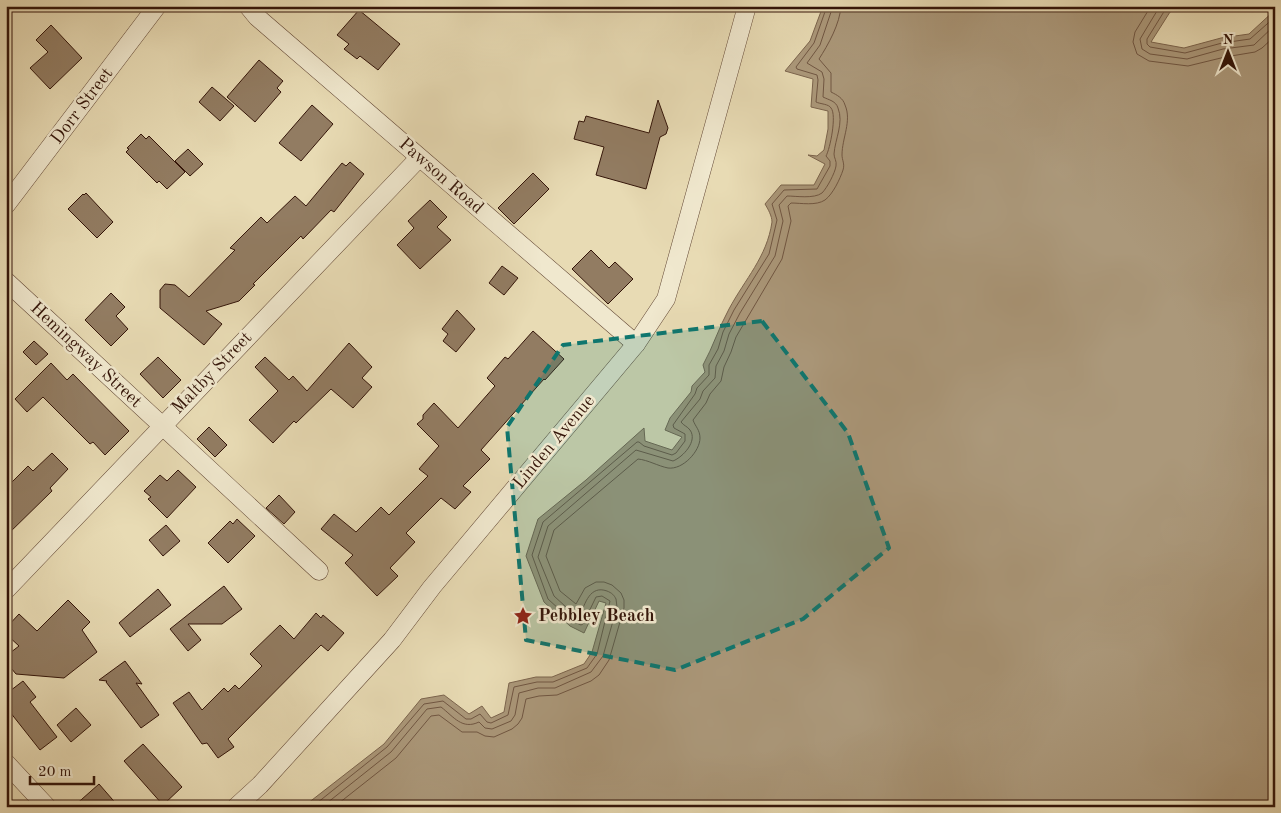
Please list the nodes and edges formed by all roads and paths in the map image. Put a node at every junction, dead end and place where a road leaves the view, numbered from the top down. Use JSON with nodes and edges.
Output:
{"nodes":[{"id":1,"x":157,"y":6,"type":"edge"},
{"id":2,"x":747,"y":6,"type":"edge"},
{"id":3,"x":256,"y":10,"type":"edge"},
{"id":4,"x":419,"y":158,"type":"junction"},
{"id":5,"x":6,"y":205,"type":"edge"},
{"id":6,"x":6,"y":281,"type":"edge"},
{"id":7,"x":636,"y":344,"type":"junction"},
{"id":8,"x":162,"y":426,"type":"junction"},
{"id":9,"x":319,"y":571,"type":"dead end"},
{"id":10,"x":6,"y":590,"type":"edge"},
{"id":11,"x":6,"y":763,"type":"edge"},
{"id":12,"x":47,"y":807,"type":"edge"},
{"id":13,"x":236,"y":807,"type":"edge"}],
"edges":[{"from":1,"to":5,"type":"street","name":"Dorr Street"},
{"from":2,"to":7,"type":"street","name":"Linden Avenue"},
{"from":3,"to":4,"type":"street","name":"Pawson Road"},
{"from":4,"to":7,"type":"street","name":"Pawson Road"},
{"from":4,"to":8,"type":"street","name":"Maltby Street"},
{"from":6,"to":8,"type":"street","name":"Hemingway Street"},
{"from":7,"to":13,"type":"street","name":"Linden Avenue"},
{"from":8,"to":9,"type":"street","name":"Hemingway Street"},
{"from":8,"to":10,"type":"street","name":"Maltby Street"},
{"from":11,"to":12,"type":"street"}]}
